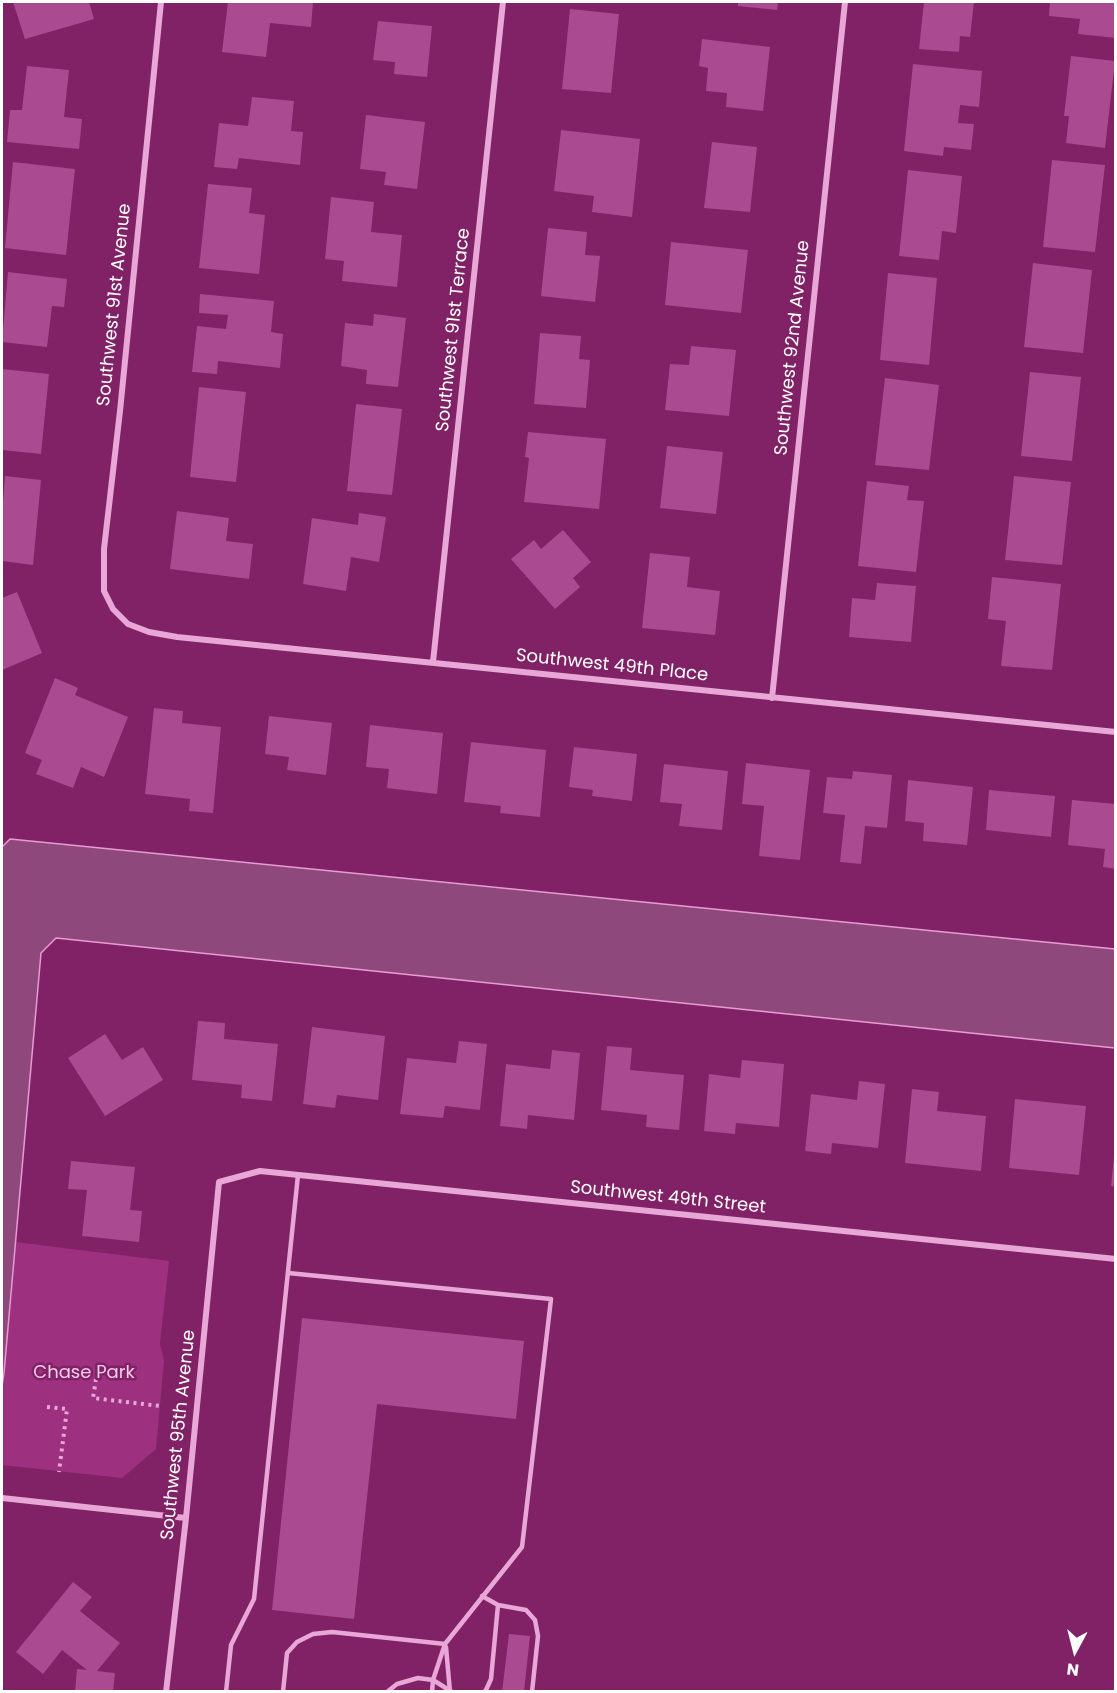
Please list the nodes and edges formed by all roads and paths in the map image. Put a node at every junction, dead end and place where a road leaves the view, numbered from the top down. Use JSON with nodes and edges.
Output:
{"nodes":[{"id":1,"x":161,"y":2,"type":"edge"},
{"id":2,"x":503,"y":2,"type":"edge"},
{"id":3,"x":845,"y":2,"type":"edge"},
{"id":4,"x":113,"y":609,"type":"joint"},
{"id":5,"x":433,"y":662,"type":"junction"},
{"id":6,"x":772,"y":698,"type":"junction"},
{"id":7,"x":1116,"y":732,"type":"edge"},
{"id":8,"x":298,"y":1175,"type":"junction"},
{"id":9,"x":219,"y":1182,"type":"joint"},
{"id":10,"x":1116,"y":1259,"type":"edge"},
{"id":11,"x":288,"y":1273,"type":"junction"},
{"id":12,"x":96,"y":1379,"type":"dead end"},
{"id":13,"x":160,"y":1406,"type":"dead end"},
{"id":14,"x":47,"y":1407,"type":"dead end"},
{"id":15,"x":59,"y":1472,"type":"dead end"},
{"id":16,"x":2,"y":1498,"type":"edge"},
{"id":17,"x":186,"y":1518,"type":"junction"},
{"id":18,"x":482,"y":1596,"type":"junction"},
{"id":19,"x":498,"y":1605,"type":"junction"},
{"id":20,"x":445,"y":1644,"type":"junction"},
{"id":21,"x":433,"y":1680,"type":"junction"},
{"id":22,"x":451,"y":1691,"type":"edge"},
{"id":23,"x":166,"y":1692,"type":"edge"},
{"id":24,"x":226,"y":1692,"type":"edge"},
{"id":25,"x":283,"y":1692,"type":"edge"},
{"id":26,"x":387,"y":1692,"type":"edge"},
{"id":27,"x":432,"y":1692,"type":"edge"},
{"id":28,"x":484,"y":1692,"type":"edge"},
{"id":29,"x":532,"y":1692,"type":"edge"}],
"edges":[{"from":1,"to":4,"type":"street","name":"Southwest 91st Avenue"},
{"from":2,"to":5,"type":"street","name":"Southwest 91st Terrace"},
{"from":3,"to":6,"type":"street","name":"Southwest 92nd Avenue"},
{"from":4,"to":5,"type":"street","name":"Southwest 49th Place"},
{"from":5,"to":6,"type":"street","name":"Southwest 49th Place"},
{"from":6,"to":7,"type":"street","name":"Southwest 49th Place"},
{"from":8,"to":9,"type":"street","name":"Southwest 49th Street"},
{"from":8,"to":10,"type":"street","name":"Southwest 49th Street"},
{"from":8,"to":11,"type":"lane"},
{"from":9,"to":17,"type":"street","name":"Southwest 95th Avenue"},
{"from":11,"to":18,"type":"lane"},
{"from":11,"to":24,"type":"lane"},
{"from":12,"to":13,"type":"path"},
{"from":14,"to":15,"type":"path"},
{"from":16,"to":17,"type":"street"},
{"from":17,"to":23,"type":"street","name":"Southwest 95th Avenue"},
{"from":18,"to":19,"type":"lane"},
{"from":18,"to":20,"type":"lane"},
{"from":19,"to":28,"type":"lane"},
{"from":19,"to":29,"type":"lane"},
{"from":20,"to":21,"type":"lane"},
{"from":20,"to":22,"type":"lane"},
{"from":20,"to":25,"type":"lane"},
{"from":21,"to":22,"type":"lane"},
{"from":21,"to":26,"type":"lane"},
{"from":21,"to":27,"type":"lane"}]}
